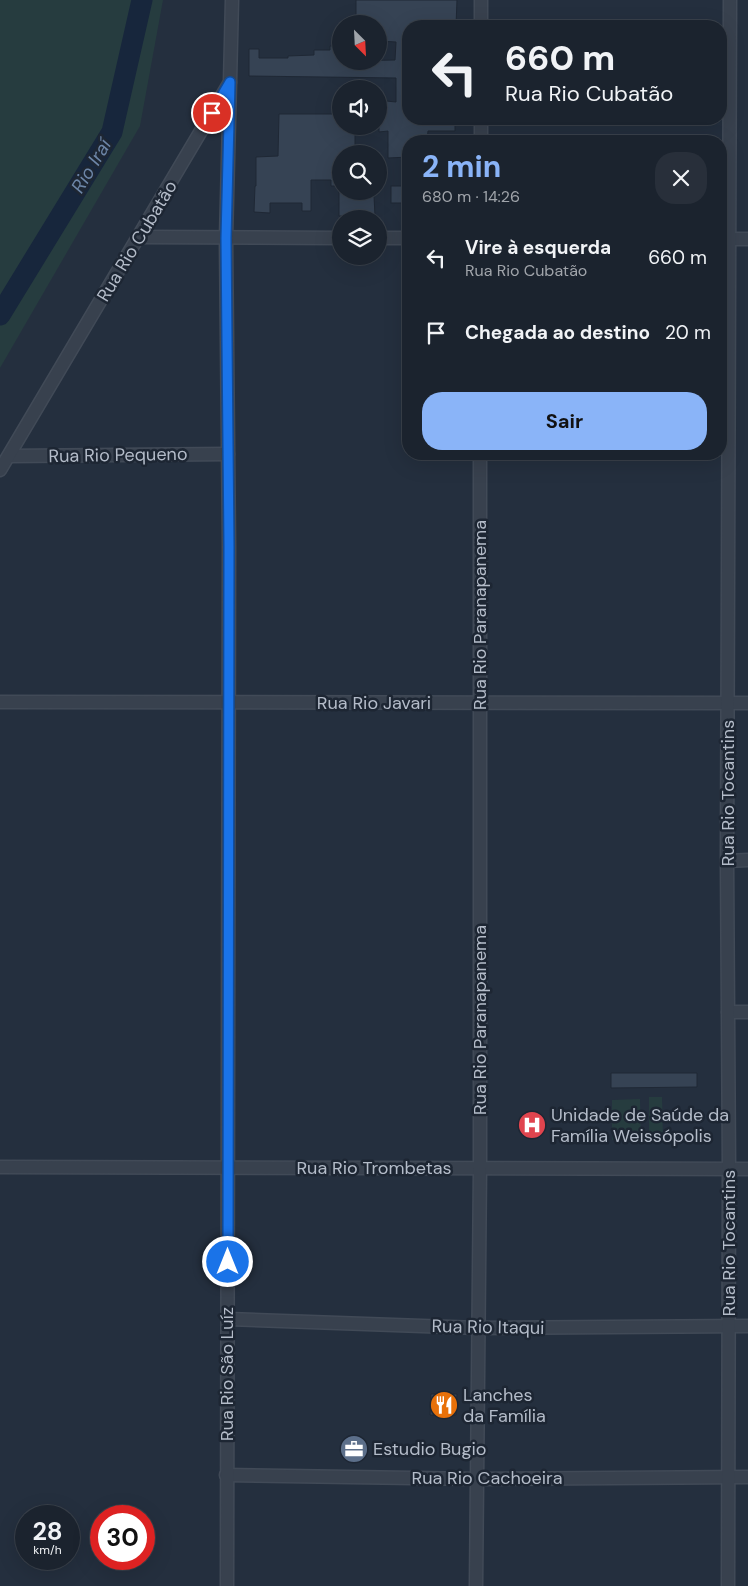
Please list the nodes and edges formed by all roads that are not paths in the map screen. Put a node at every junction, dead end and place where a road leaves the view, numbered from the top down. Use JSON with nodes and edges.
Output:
{"nodes":[{"id":1,"x":232,"y":0,"type":"edge"},
{"id":2,"x":481,"y":0,"type":"edge"},
{"id":3,"x":730,"y":0,"type":"edge"},
{"id":4,"x":481,"y":20,"type":"edge"},
{"id":5,"x":230,"y":82,"type":"junction"},
{"id":6,"x":727,"y":143,"type":"edge"},
{"id":7,"x":139,"y":237,"type":"junction"},
{"id":8,"x":226,"y":238,"type":"junction"},
{"id":9,"x":332,"y":238,"type":"edge"},
{"id":10,"x":387,"y":238,"type":"edge"},
{"id":11,"x":402,"y":238,"type":"edge"},
{"id":12,"x":727,"y":239,"type":"edge"},
{"id":13,"x":748,"y":239,"type":"edge"},
{"id":14,"x":228,"y":454,"type":"junction"},
{"id":15,"x":9,"y":456,"type":"junction"},
{"id":16,"x":480,"y":460,"type":"edge"},
{"id":17,"x":726,"y":460,"type":"edge"},
{"id":18,"x":0,"y":470,"type":"edge"},
{"id":19,"x":0,"y":702,"type":"edge"},
{"id":20,"x":228,"y":703,"type":"junction"},
{"id":21,"x":479,"y":703,"type":"junction"},
{"id":22,"x":728,"y":703,"type":"junction"},
{"id":23,"x":748,"y":704,"type":"edge"},
{"id":24,"x":727,"y":860,"type":"junction"},
{"id":25,"x":748,"y":860,"type":"edge"},
{"id":26,"x":728,"y":1012,"type":"junction"},
{"id":27,"x":748,"y":1012,"type":"edge"},
{"id":28,"x":0,"y":1166,"type":"edge"},
{"id":29,"x":227,"y":1167,"type":"junction"},
{"id":30,"x":480,"y":1168,"type":"junction"},
{"id":31,"x":729,"y":1169,"type":"junction"},
{"id":32,"x":748,"y":1169,"type":"edge"},
{"id":33,"x":228,"y":1319,"type":"junction"},
{"id":34,"x":728,"y":1326,"type":"junction"},
{"id":35,"x":748,"y":1326,"type":"edge"},
{"id":36,"x":478,"y":1328,"type":"junction"},
{"id":37,"x":226,"y":1474,"type":"junction"},
{"id":38,"x":728,"y":1477,"type":"junction"},
{"id":39,"x":748,"y":1477,"type":"edge"},
{"id":40,"x":478,"y":1479,"type":"junction"},
{"id":41,"x":227,"y":1586,"type":"edge"},
{"id":42,"x":476,"y":1586,"type":"edge"},
{"id":43,"x":728,"y":1586,"type":"edge"}],
"edges":[{"from":1,"to":5,"type":"street","name":"Rua Rio Cubatão"},
{"from":2,"to":4,"type":"street"},
{"from":3,"to":6,"type":"street","name":"Rua Rio Tocantins"},
{"from":5,"to":7,"type":"street","name":"Rua Rio Cubatão"},
{"from":5,"to":8,"type":"street","name":"Rua Rio São Luíz"},
{"from":7,"to":8,"type":"street"},
{"from":7,"to":15,"type":"street","name":"Rua Rio Cubatão"},
{"from":8,"to":9,"type":"street"},
{"from":8,"to":14,"type":"street","name":"Rua Rio São Luíz"},
{"from":10,"to":11,"type":"street"},
{"from":12,"to":13,"type":"street"},
{"from":14,"to":15,"type":"street","name":"Rua Rio Pequeno"},
{"from":14,"to":20,"type":"street","name":"Rua Rio São Luíz"},
{"from":15,"to":18,"type":"street","name":"Rua Rio Cubatão"},
{"from":16,"to":21,"type":"street","name":"Rua Rio Paranapanema"},
{"from":17,"to":22,"type":"street","name":"Rua Rio Tocantins"},
{"from":19,"to":20,"type":"street","name":"Rua Rio Javari"},
{"from":20,"to":21,"type":"street","name":"Rua Rio Javari"},
{"from":20,"to":29,"type":"street","name":"Rua Rio São Luíz"},
{"from":21,"to":22,"type":"street","name":"Rua Rio Javari"},
{"from":21,"to":30,"type":"street","name":"Rua Rio Paranapanema"},
{"from":22,"to":23,"type":"street","name":"Rua Rio Javari"},
{"from":22,"to":24,"type":"street","name":"Rua Rio Tocantins"},
{"from":24,"to":25,"type":"street"},
{"from":24,"to":26,"type":"street","name":"Rua Rio Tocantins"},
{"from":26,"to":27,"type":"street"},
{"from":26,"to":31,"type":"street","name":"Rua Rio Tocantins"},
{"from":28,"to":29,"type":"street","name":"Rua Rio Trombetas"},
{"from":29,"to":30,"type":"street","name":"Rua Rio Trombetas"},
{"from":29,"to":33,"type":"street","name":"Rua Rio São Luíz"},
{"from":30,"to":31,"type":"street","name":"Rua Rio Trombetas"},
{"from":30,"to":36,"type":"street","name":"Rua Rio Paranapanema"},
{"from":31,"to":32,"type":"street","name":"Rua Rio Trombetas"},
{"from":31,"to":34,"type":"street","name":"Rua Rio Tocantins"},
{"from":33,"to":36,"type":"street","name":"Rua Rio Itaqui"},
{"from":33,"to":37,"type":"street","name":"Rua Rio São Luíz"},
{"from":34,"to":35,"type":"street","name":"Rua Rio Itaqui"},
{"from":34,"to":36,"type":"street","name":"Rua Rio Itaqui"},
{"from":34,"to":38,"type":"street","name":"Rua Rio Tocantins"},
{"from":36,"to":40,"type":"street","name":"Rua Rio Paranapanema"},
{"from":37,"to":40,"type":"street","name":"Rua Rio Cachoeira"},
{"from":37,"to":41,"type":"street","name":"Rua Rio São Luíz"},
{"from":38,"to":39,"type":"street","name":"Rua Rio Cachoeira"},
{"from":38,"to":40,"type":"street","name":"Rua Rio Cachoeira"},
{"from":38,"to":43,"type":"street","name":"Rua Rio Tocantins"},
{"from":40,"to":42,"type":"street","name":"Rua Rio Paranapanema"}]}
